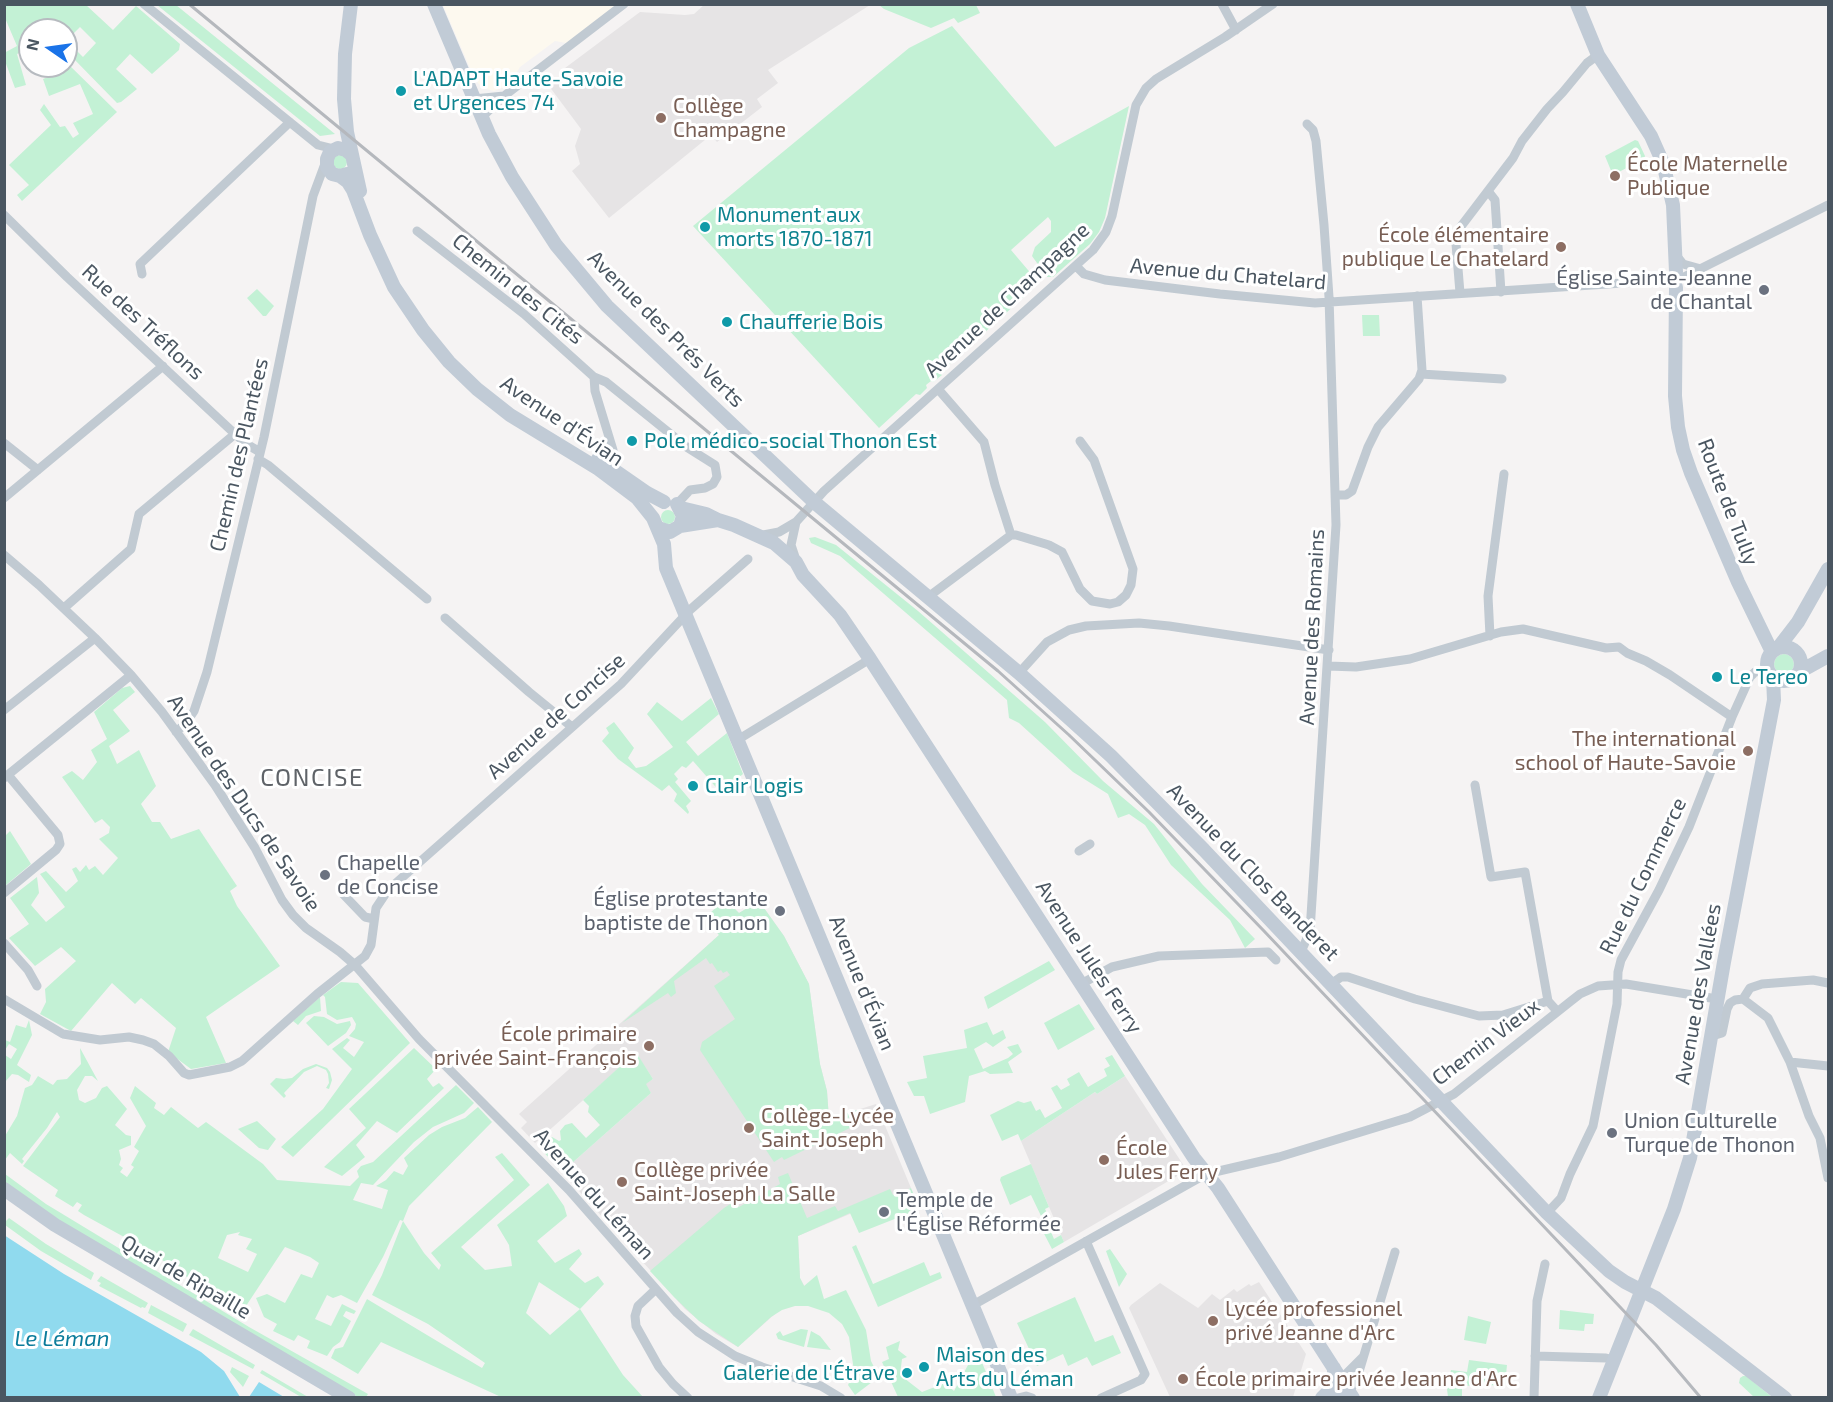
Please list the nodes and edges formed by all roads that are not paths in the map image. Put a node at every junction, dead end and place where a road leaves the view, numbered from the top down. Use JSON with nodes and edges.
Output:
{"nodes":[{"id":1,"x":144,"y":4,"type":"edge"},
{"id":2,"x":351,"y":4,"type":"edge"},
{"id":3,"x":434,"y":4,"type":"edge"},
{"id":4,"x":624,"y":4,"type":"edge"},
{"id":5,"x":1222,"y":4,"type":"edge"},
{"id":6,"x":1273,"y":4,"type":"edge"},
{"id":7,"x":1577,"y":4,"type":"edge"},
{"id":8,"x":1236,"y":30,"type":"junction"},
{"id":9,"x":1598,"y":55,"type":"junction"},
{"id":10,"x":504,"y":96,"type":"junction"},
{"id":11,"x":474,"y":99,"type":"junction"},
{"id":12,"x":482,"y":117,"type":"junction"},
{"id":13,"x":290,"y":122,"type":"junction"},
{"id":14,"x":1307,"y":124,"type":"dead end"},
{"id":15,"x":342,"y":148,"type":"junction"},
{"id":16,"x":337,"y":176,"type":"junction"},
{"id":17,"x":318,"y":179,"type":"junction"},
{"id":18,"x":1488,"y":191,"type":"junction"},
{"id":19,"x":1828,"y":205,"type":"edge"},
{"id":20,"x":4,"y":215,"type":"edge"},
{"id":21,"x":417,"y":231,"type":"dead end"},
{"id":22,"x":1676,"y":255,"type":"junction"},
{"id":23,"x":1076,"y":266,"type":"junction"},
{"id":24,"x":1701,"y":269,"type":"junction"},
{"id":25,"x":141,"y":274,"type":"dead end"},
{"id":26,"x":1677,"y":279,"type":"junction"},
{"id":27,"x":1502,"y":292,"type":"junction"},
{"id":28,"x":1460,"y":293,"type":"junction"},
{"id":29,"x":1417,"y":296,"type":"junction"},
{"id":30,"x":1329,"y":303,"type":"junction"},
{"id":31,"x":163,"y":366,"type":"junction"},
{"id":32,"x":1420,"y":374,"type":"junction"},
{"id":33,"x":594,"y":377,"type":"junction"},
{"id":34,"x":1502,"y":379,"type":"dead end"},
{"id":35,"x":938,"y":389,"type":"junction"},
{"id":36,"x":235,"y":434,"type":"junction"},
{"id":37,"x":1080,"y":441,"type":"dead end"},
{"id":38,"x":4,"y":442,"type":"edge"},
{"id":39,"x":259,"y":455,"type":"junction"},
{"id":40,"x":609,"y":465,"type":"junction"},
{"id":41,"x":38,"y":470,"type":"junction"},
{"id":42,"x":1504,"y":474,"type":"dead end"},
{"id":43,"x":1336,"y":495,"type":"junction"},
{"id":44,"x":4,"y":498,"type":"edge"},
{"id":45,"x":814,"y":502,"type":"junction"},
{"id":46,"x":674,"y":505,"type":"junction"},
{"id":47,"x":718,"y":520,"type":"junction"},
{"id":48,"x":796,"y":522,"type":"junction"},
{"id":49,"x":655,"y":523,"type":"junction"},
{"id":50,"x":680,"y":527,"type":"junction"},
{"id":51,"x":1011,"y":535,"type":"junction"},
{"id":52,"x":756,"y":536,"type":"junction"},
{"id":53,"x":4,"y":555,"type":"edge"},
{"id":54,"x":748,"y":559,"type":"dead end"},
{"id":55,"x":1828,"y":569,"type":"edge"},
{"id":56,"x":801,"y":570,"type":"junction"},
{"id":57,"x":674,"y":585,"type":"junction"},
{"id":58,"x":928,"y":597,"type":"junction"},
{"id":59,"x":427,"y":598,"type":"dead end"},
{"id":60,"x":64,"y":608,"type":"junction"},
{"id":61,"x":686,"y":614,"type":"junction"},
{"id":62,"x":445,"y":618,"type":"dead end"},
{"id":63,"x":1798,"y":622,"type":"junction"},
{"id":64,"x":1490,"y":636,"type":"junction"},
{"id":65,"x":94,"y":638,"type":"junction"},
{"id":66,"x":1329,"y":650,"type":"junction"},
{"id":67,"x":1775,"y":650,"type":"junction"},
{"id":68,"x":1798,"y":655,"type":"junction"},
{"id":69,"x":870,"y":659,"type":"junction"},
{"id":70,"x":1822,"y":659,"type":"edge"},
{"id":71,"x":1328,"y":666,"type":"junction"},
{"id":72,"x":1799,"y":672,"type":"junction"},
{"id":73,"x":1019,"y":673,"type":"junction"},
{"id":74,"x":1770,"y":674,"type":"junction"},
{"id":75,"x":131,"y":675,"type":"junction"},
{"id":76,"x":1787,"y":681,"type":"junction"},
{"id":77,"x":1774,"y":699,"type":"junction"},
{"id":78,"x":4,"y":710,"type":"edge"},
{"id":79,"x":1732,"y":717,"type":"junction"},
{"id":80,"x":572,"y":727,"type":"junction"},
{"id":81,"x":176,"y":732,"type":"junction"},
{"id":82,"x":739,"y":739,"type":"junction"},
{"id":83,"x":6,"y":776,"type":"edge"},
{"id":84,"x":1475,"y":785,"type":"dead end"},
{"id":85,"x":1090,"y":844,"type":"dead end"},
{"id":86,"x":1079,"y":851,"type":"dead end"},
{"id":87,"x":4,"y":894,"type":"edge"},
{"id":88,"x":343,"y":894,"type":"dead end"},
{"id":89,"x":374,"y":919,"type":"junction"},
{"id":90,"x":4,"y":944,"type":"edge"},
{"id":91,"x":1301,"y":952,"type":"junction"},
{"id":92,"x":1275,"y":960,"type":"dead end"},
{"id":93,"x":355,"y":965,"type":"junction"},
{"id":94,"x":1618,"y":983,"type":"junction"},
{"id":95,"x":1828,"y":983,"type":"edge"},
{"id":96,"x":1081,"y":984,"type":"junction"},
{"id":97,"x":1331,"y":984,"type":"junction"},
{"id":98,"x":37,"y":986,"type":"dead end"},
{"id":99,"x":4,"y":999,"type":"edge"},
{"id":100,"x":1717,"y":999,"type":"junction"},
{"id":101,"x":1743,"y":999,"type":"junction"},
{"id":102,"x":1548,"y":1001,"type":"junction"},
{"id":103,"x":1557,"y":1011,"type":"junction"},
{"id":104,"x":1712,"y":1036,"type":"junction"},
{"id":105,"x":1790,"y":1062,"type":"junction"},
{"id":106,"x":1828,"y":1066,"type":"edge"},
{"id":107,"x":1441,"y":1100,"type":"junction"},
{"id":108,"x":1206,"y":1174,"type":"junction"},
{"id":109,"x":1828,"y":1178,"type":"edge"},
{"id":110,"x":4,"y":1189,"type":"edge"},
{"id":111,"x":1547,"y":1213,"type":"junction"},
{"id":112,"x":1086,"y":1241,"type":"junction"},
{"id":113,"x":1395,"y":1252,"type":"dead end"},
{"id":114,"x":1545,"y":1264,"type":"dead end"},
{"id":115,"x":655,"y":1290,"type":"junction"},
{"id":116,"x":1641,"y":1290,"type":"junction"},
{"id":117,"x":973,"y":1305,"type":"junction"},
{"id":118,"x":1535,"y":1356,"type":"junction"},
{"id":119,"x":1363,"y":1357,"type":"junction"},
{"id":120,"x":1614,"y":1360,"type":"junction"},
{"id":121,"x":1343,"y":1388,"type":"edge"},
{"id":122,"x":349,"y":1398,"type":"edge"},
{"id":123,"x":688,"y":1398,"type":"edge"},
{"id":124,"x":841,"y":1398,"type":"edge"},
{"id":125,"x":1011,"y":1398,"type":"edge"},
{"id":126,"x":1018,"y":1398,"type":"edge"},
{"id":127,"x":1032,"y":1398,"type":"edge"},
{"id":128,"x":1101,"y":1398,"type":"edge"},
{"id":129,"x":1322,"y":1398,"type":"edge"},
{"id":130,"x":1534,"y":1398,"type":"edge"},
{"id":131,"x":1599,"y":1398,"type":"edge"},
{"id":132,"x":1785,"y":1398,"type":"edge"}],
"edges":[{"from":1,"to":13,"type":"street"},
{"from":2,"to":15,"type":"street"},
{"from":3,"to":11,"type":"street","name":"Avenue des Prés Verts"},
{"from":4,"to":10,"type":"street"},
{"from":5,"to":8,"type":"street"},
{"from":6,"to":8,"type":"street","name":"Avenue de Champagne"},
{"from":7,"to":9,"type":"street","name":"Route de Tully"},
{"from":8,"to":23,"type":"street","name":"Avenue de Champagne"},
{"from":9,"to":18,"type":"street"},
{"from":9,"to":22,"type":"street","name":"Route de Tully"},
{"from":10,"to":11,"type":"street"},
{"from":10,"to":12,"type":"street"},
{"from":11,"to":12,"type":"street","name":"Avenue des Prés Verts"},
{"from":12,"to":45,"type":"street","name":"Avenue des Prés Verts"},
{"from":13,"to":15,"type":"street"},
{"from":13,"to":25,"type":"street"},
{"from":14,"to":30,"type":"street","name":"Avenue des Romains"},
{"from":15,"to":16,"type":"street","name":"Avenue d'Évian"},
{"from":15,"to":16,"type":"street"},
{"from":15,"to":17,"type":"street","name":"Chemin des Plantées"},
{"from":15,"to":40,"type":"street","name":"Avenue d'Évian"},
{"from":16,"to":17,"type":"street"},
{"from":16,"to":49,"type":"street","name":"Avenue d'Évian"},
{"from":17,"to":39,"type":"street","name":"Chemin des Plantées"},
{"from":18,"to":27,"type":"street"},
{"from":18,"to":28,"type":"street"},
{"from":19,"to":24,"type":"street"},
{"from":20,"to":31,"type":"street","name":"Rue des Tréflons"},
{"from":21,"to":33,"type":"street","name":"Chemin des Cités"},
{"from":22,"to":24,"type":"street"},
{"from":22,"to":26,"type":"street","name":"Route de Tully"},
{"from":23,"to":30,"type":"street","name":"Avenue du Chatelard"},
{"from":23,"to":35,"type":"street","name":"Avenue de Champagne"},
{"from":24,"to":26,"type":"street"},
{"from":26,"to":27,"type":"street","name":"Avenue du Chatelard"},
{"from":26,"to":67,"type":"street","name":"Route de Tully"},
{"from":27,"to":28,"type":"street","name":"Avenue du Chatelard"},
{"from":28,"to":29,"type":"street","name":"Avenue du Chatelard"},
{"from":29,"to":30,"type":"street","name":"Avenue du Chatelard"},
{"from":29,"to":32,"type":"street"},
{"from":30,"to":43,"type":"street","name":"Avenue des Romains"},
{"from":31,"to":36,"type":"street","name":"Rue des Tréflons"},
{"from":31,"to":41,"type":"street"},
{"from":32,"to":34,"type":"street"},
{"from":32,"to":43,"type":"street"},
{"from":33,"to":40,"type":"street"},
{"from":33,"to":46,"type":"street","name":"Chemin des Cités"},
{"from":35,"to":45,"type":"street","name":"Avenue de Champagne"},
{"from":35,"to":51,"type":"street"},
{"from":36,"to":39,"type":"street","name":"Rue des Tréflons"},
{"from":36,"to":60,"type":"street"},
{"from":37,"to":51,"type":"street"},
{"from":38,"to":41,"type":"street"},
{"from":39,"to":59,"type":"street","name":"Rue des Tréflons"},
{"from":39,"to":81,"type":"street","name":"Chemin des Plantées"},
{"from":40,"to":46,"type":"street","name":"Avenue d'Évian"},
{"from":41,"to":44,"type":"street"},
{"from":42,"to":64,"type":"street"},
{"from":43,"to":66,"type":"street","name":"Avenue des Romains"},
{"from":45,"to":48,"type":"street","name":"Avenue de Champagne"},
{"from":45,"to":58,"type":"street","name":"Avenue du Clos Banderet"},
{"from":46,"to":47,"type":"street","name":"Avenue Jules Ferry"},
{"from":46,"to":49,"type":"street"},
{"from":46,"to":50,"type":"street"},
{"from":47,"to":50,"type":"street","name":"Avenue Jules Ferry"},
{"from":47,"to":52,"type":"street","name":"Avenue Jules Ferry"},
{"from":48,"to":52,"type":"street","name":"Avenue de Champagne"},
{"from":48,"to":56,"type":"street"},
{"from":49,"to":50,"type":"street"},
{"from":49,"to":57,"type":"street","name":"Avenue d'Évian"},
{"from":50,"to":57,"type":"street","name":"Avenue d'Évian"},
{"from":51,"to":58,"type":"street"},
{"from":52,"to":56,"type":"street","name":"Avenue Jules Ferry"},
{"from":53,"to":60,"type":"street","name":"Avenue des Ducs de Savoie"},
{"from":54,"to":61,"type":"street","name":"Avenue de Concise"},
{"from":55,"to":63,"type":"street"},
{"from":56,"to":69,"type":"street","name":"Avenue Jules Ferry"},
{"from":57,"to":61,"type":"street","name":"Avenue d'Évian"},
{"from":58,"to":73,"type":"street","name":"Avenue du Clos Banderet"},
{"from":60,"to":65,"type":"street","name":"Avenue des Ducs de Savoie"},
{"from":61,"to":80,"type":"street","name":"Avenue de Concise"},
{"from":61,"to":82,"type":"street","name":"Avenue d'Évian"},
{"from":62,"to":80,"type":"street"},
{"from":63,"to":67,"type":"street"},
{"from":63,"to":68,"type":"street"},
{"from":64,"to":71,"type":"street"},
{"from":64,"to":79,"type":"street"},
{"from":65,"to":75,"type":"street","name":"Avenue des Ducs de Savoie"},
{"from":65,"to":78,"type":"street"},
{"from":66,"to":71,"type":"street","name":"Avenue des Romains"},
{"from":66,"to":73,"type":"street"},
{"from":67,"to":68,"type":"street"},
{"from":67,"to":74,"type":"street"},
{"from":68,"to":70,"type":"street"},
{"from":68,"to":72,"type":"street"},
{"from":69,"to":82,"type":"street"},
{"from":69,"to":96,"type":"street","name":"Avenue Jules Ferry"},
{"from":70,"to":72,"type":"street"},
{"from":71,"to":91,"type":"street","name":"Avenue des Romains"},
{"from":72,"to":76,"type":"street"},
{"from":73,"to":91,"type":"street","name":"Avenue du Clos Banderet"},
{"from":74,"to":76,"type":"street"},
{"from":74,"to":77,"type":"street","name":"Avenue des Vallées"},
{"from":74,"to":79,"type":"street","name":"Rue du Commerce"},
{"from":75,"to":81,"type":"street","name":"Avenue des Ducs de Savoie"},
{"from":75,"to":83,"type":"street"},
{"from":76,"to":77,"type":"street","name":"Avenue des Vallées"},
{"from":77,"to":100,"type":"street","name":"Avenue des Vallées"},
{"from":79,"to":94,"type":"street","name":"Rue du Commerce"},
{"from":80,"to":89,"type":"street","name":"Avenue de Concise"},
{"from":81,"to":93,"type":"street","name":"Avenue des Ducs de Savoie"},
{"from":82,"to":117,"type":"street","name":"Avenue d'Évian"},
{"from":83,"to":87,"type":"street"},
{"from":84,"to":102,"type":"street"},
{"from":85,"to":86,"type":"street"},
{"from":88,"to":89,"type":"street"},
{"from":89,"to":93,"type":"street"},
{"from":90,"to":98,"type":"street"},
{"from":91,"to":97,"type":"street","name":"Avenue du Clos Banderet"},
{"from":92,"to":96,"type":"street"},
{"from":93,"to":99,"type":"street"},
{"from":93,"to":115,"type":"street","name":"Avenue du Léman"},
{"from":94,"to":100,"type":"street","name":"Chemin Vieux"},
{"from":94,"to":103,"type":"street","name":"Chemin Vieux"},
{"from":94,"to":111,"type":"street","name":"Rue du Commerce"},
{"from":95,"to":101,"type":"street"},
{"from":96,"to":108,"type":"street","name":"Avenue Jules Ferry"},
{"from":97,"to":102,"type":"street"},
{"from":97,"to":107,"type":"street","name":"Avenue du Clos Banderet"},
{"from":100,"to":104,"type":"street","name":"Avenue des Vallées"},
{"from":101,"to":104,"type":"street"},
{"from":101,"to":105,"type":"street"},
{"from":102,"to":103,"type":"street"},
{"from":103,"to":107,"type":"street","name":"Chemin Vieux"},
{"from":104,"to":116,"type":"street","name":"Avenue des Vallées"},
{"from":105,"to":106,"type":"street"},
{"from":105,"to":109,"type":"street"},
{"from":107,"to":108,"type":"street","name":"Chemin Vieux"},
{"from":107,"to":111,"type":"street","name":"Avenue du Clos Banderet"},
{"from":108,"to":112,"type":"street","name":"Chemin Vieux"},
{"from":108,"to":121,"type":"street","name":"Avenue Jules Ferry"},
{"from":110,"to":122,"type":"street","name":"Quai de Ripaille"},
{"from":111,"to":116,"type":"street","name":"Avenue du Clos Banderet"},
{"from":112,"to":117,"type":"street","name":"Chemin Vieux"},
{"from":112,"to":128,"type":"street"},
{"from":113,"to":119,"type":"street"},
{"from":114,"to":118,"type":"street"},
{"from":115,"to":123,"type":"street"},
{"from":115,"to":124,"type":"street","name":"Avenue du Léman"},
{"from":116,"to":120,"type":"street","name":"Avenue des Vallées"},
{"from":116,"to":132,"type":"street","name":"Avenue du Clos Banderet"},
{"from":117,"to":125,"type":"street","name":"Avenue d'Évian"},
{"from":118,"to":120,"type":"street"},
{"from":118,"to":130,"type":"street"},
{"from":119,"to":121,"type":"street"},
{"from":119,"to":121,"type":"street"},
{"from":120,"to":131,"type":"street","name":"Avenue des Vallées"},
{"from":121,"to":129,"type":"street"},
{"from":126,"to":127,"type":"street"}]}
